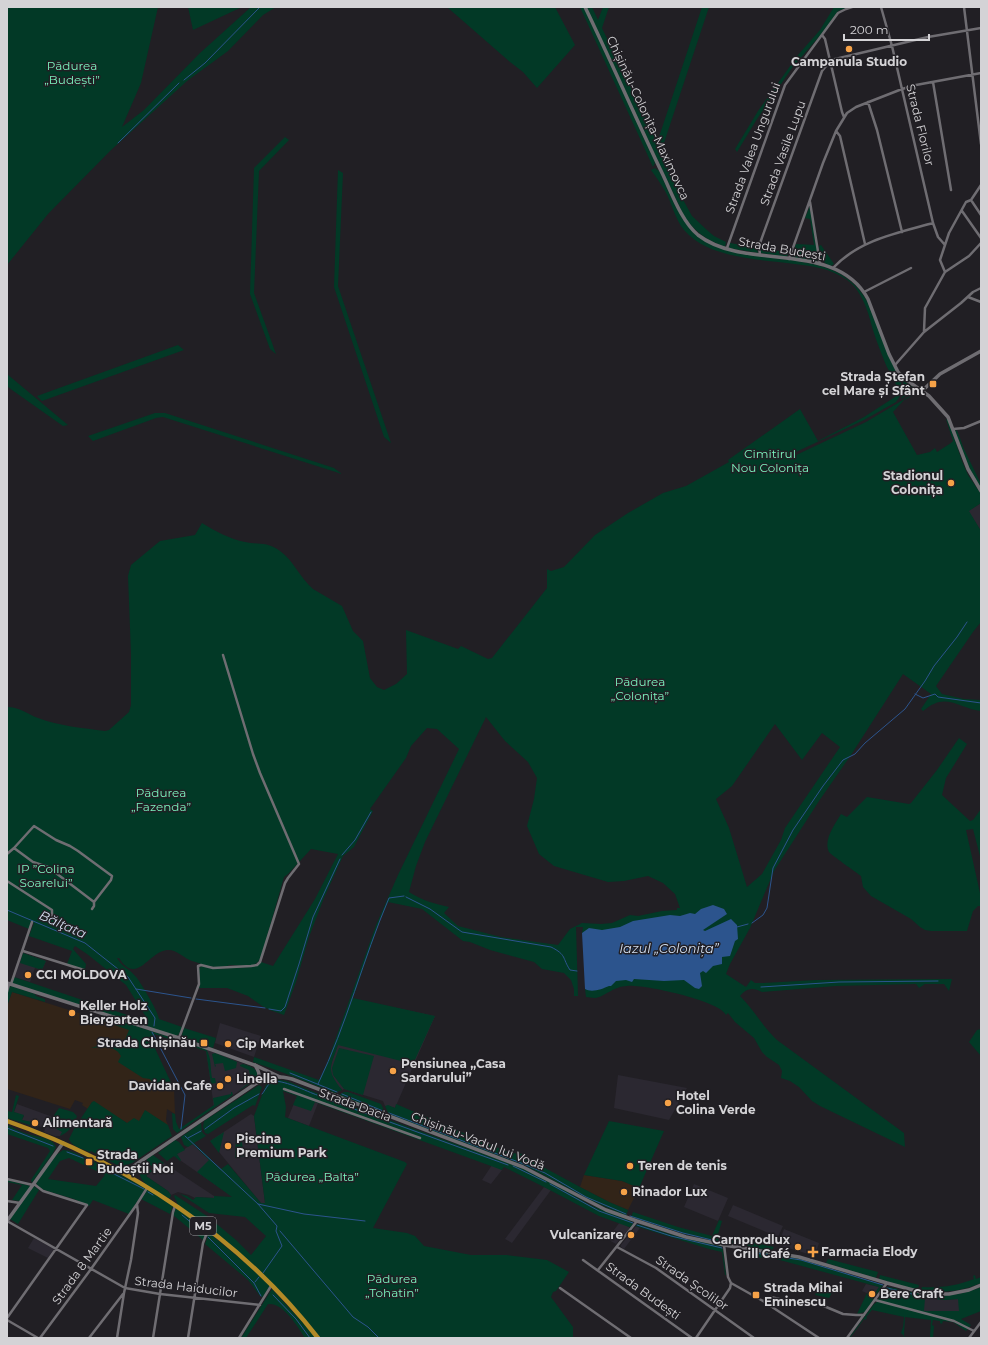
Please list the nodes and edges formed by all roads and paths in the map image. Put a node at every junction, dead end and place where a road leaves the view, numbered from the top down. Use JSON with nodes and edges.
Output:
{"nodes":[{"id":1,"x":585,"y":7,"type":"edge"},
{"id":2,"x":852,"y":7,"type":"edge"},
{"id":3,"x":881,"y":7,"type":"edge"},
{"id":4,"x":964,"y":7,"type":"edge"},
{"id":5,"x":981,"y":28,"type":"edge"},
{"id":6,"x":967,"y":30,"type":"junction"},
{"id":7,"x":822,"y":35,"type":"junction"},
{"id":8,"x":892,"y":46,"type":"junction"},
{"id":9,"x":831,"y":60,"type":"junction"},
{"id":10,"x":981,"y":73,"type":"edge"},
{"id":11,"x":973,"y":74,"type":"junction"},
{"id":12,"x":933,"y":82,"type":"junction"},
{"id":13,"x":902,"y":89,"type":"junction"},
{"id":14,"x":868,"y":102,"type":"junction"},
{"id":15,"x":844,"y":117,"type":"junction"},
{"id":16,"x":836,"y":131,"type":"junction"},
{"id":17,"x":981,"y":144,"type":"edge"},
{"id":18,"x":981,"y":185,"type":"edge"},
{"id":19,"x":951,"y":190,"type":"dead end"},
{"id":20,"x":971,"y":200,"type":"junction"},
{"id":21,"x":810,"y":202,"type":"junction"},
{"id":22,"x":962,"y":210,"type":"junction"},
{"id":23,"x":981,"y":215,"type":"edge"},
{"id":24,"x":933,"y":223,"type":"junction"},
{"id":25,"x":902,"y":232,"type":"junction"},
{"id":26,"x":696,"y":234,"type":"joint"},
{"id":27,"x":981,"y":238,"type":"edge"},
{"id":28,"x":981,"y":243,"type":"edge"},
{"id":29,"x":865,"y":244,"type":"junction"},
{"id":30,"x":945,"y":245,"type":"junction"},
{"id":31,"x":727,"y":249,"type":"junction"},
{"id":32,"x":760,"y":255,"type":"junction"},
{"id":33,"x":789,"y":259,"type":"junction"},
{"id":34,"x":820,"y":264,"type":"junction"},
{"id":35,"x":833,"y":268,"type":"junction"},
{"id":36,"x":911,"y":268,"type":"dead end"},
{"id":37,"x":945,"y":272,"type":"junction"},
{"id":38,"x":981,"y":288,"type":"edge"},
{"id":39,"x":864,"y":292,"type":"junction"},
{"id":40,"x":968,"y":298,"type":"junction"},
{"id":41,"x":981,"y":302,"type":"edge"},
{"id":42,"x":924,"y":332,"type":"junction"},
{"id":43,"x":981,"y":351,"type":"edge"},
{"id":44,"x":895,"y":366,"type":"junction"},
{"id":45,"x":922,"y":391,"type":"junction"},
{"id":46,"x":981,"y":421,"type":"edge"},
{"id":47,"x":953,"y":430,"type":"junction"},
{"id":48,"x":981,"y":491,"type":"edge"},
{"id":49,"x":223,"y":654,"type":"dead end"},
{"id":50,"x":14,"y":848,"type":"junction"},
{"id":51,"x":7,"y":854,"type":"edge"},
{"id":52,"x":7,"y":881,"type":"edge"},
{"id":53,"x":94,"y":902,"type":"junction"},
{"id":54,"x":92,"y":909,"type":"dead end"},
{"id":55,"x":52,"y":918,"type":"dead end"},
{"id":56,"x":32,"y":922,"type":"dead end"},
{"id":57,"x":23,"y":950,"type":"junction"},
{"id":58,"x":84,"y":970,"type":"dead end"},
{"id":59,"x":9,"y":983,"type":"edge"},
{"id":60,"x":7,"y":992,"type":"edge"},
{"id":61,"x":179,"y":1038,"type":"junction"},
{"id":62,"x":255,"y":1065,"type":"junction"},
{"id":63,"x":280,"y":1077,"type":"junction"},
{"id":64,"x":255,"y":1084,"type":"junction"},
{"id":65,"x":284,"y":1089,"type":"dead end"},
{"id":66,"x":7,"y":1121,"type":"edge"},
{"id":67,"x":420,"y":1138,"type":"dead end"},
{"id":68,"x":62,"y":1143,"type":"junction"},
{"id":69,"x":127,"y":1175,"type":"junction"},
{"id":70,"x":7,"y":1179,"type":"edge"},
{"id":71,"x":34,"y":1184,"type":"junction"},
{"id":72,"x":147,"y":1187,"type":"junction"},
{"id":73,"x":7,"y":1201,"type":"edge"},
{"id":74,"x":20,"y":1203,"type":"junction"},
{"id":75,"x":137,"y":1204,"type":"junction"},
{"id":76,"x":175,"y":1206,"type":"junction"},
{"id":77,"x":7,"y":1221,"type":"edge"},
{"id":78,"x":637,"y":1221,"type":"junction"},
{"id":79,"x":208,"y":1230,"type":"junction"},
{"id":80,"x":724,"y":1245,"type":"junction"},
{"id":81,"x":617,"y":1247,"type":"junction"},
{"id":82,"x":57,"y":1248,"type":"junction"},
{"id":83,"x":583,"y":1260,"type":"dead end"},
{"id":84,"x":91,"y":1269,"type":"junction"},
{"id":85,"x":598,"y":1270,"type":"junction"},
{"id":86,"x":731,"y":1283,"type":"junction"},
{"id":87,"x":887,"y":1283,"type":"junction"},
{"id":88,"x":981,"y":1285,"type":"edge"},
{"id":89,"x":272,"y":1286,"type":"junction"},
{"id":90,"x":125,"y":1288,"type":"junction"},
{"id":91,"x":560,"y":1288,"type":"dead end"},
{"id":92,"x":124,"y":1293,"type":"junction"},
{"id":93,"x":160,"y":1294,"type":"junction"},
{"id":94,"x":195,"y":1298,"type":"junction"},
{"id":95,"x":875,"y":1300,"type":"junction"},
{"id":96,"x":763,"y":1301,"type":"junction"},
{"id":97,"x":260,"y":1305,"type":"junction"},
{"id":98,"x":715,"y":1311,"type":"junction"},
{"id":99,"x":864,"y":1315,"type":"junction"},
{"id":100,"x":7,"y":1319,"type":"edge"},
{"id":101,"x":981,"y":1322,"type":"edge"},
{"id":102,"x":974,"y":1331,"type":"junction"},
{"id":103,"x":39,"y":1338,"type":"edge"},
{"id":104,"x":89,"y":1338,"type":"edge"},
{"id":105,"x":117,"y":1338,"type":"edge"},
{"id":106,"x":153,"y":1338,"type":"edge"},
{"id":107,"x":188,"y":1338,"type":"edge"},
{"id":108,"x":239,"y":1338,"type":"edge"},
{"id":109,"x":318,"y":1338,"type":"edge"},
{"id":110,"x":631,"y":1338,"type":"edge"},
{"id":111,"x":692,"y":1338,"type":"edge"},
{"id":112,"x":696,"y":1338,"type":"edge"},
{"id":113,"x":754,"y":1338,"type":"edge"},
{"id":114,"x":819,"y":1338,"type":"edge"},
{"id":115,"x":847,"y":1338,"type":"edge"},
{"id":116,"x":969,"y":1338,"type":"edge"}],
"edges":[{"from":1,"to":26,"type":"street","name":"Chișinău-Colonița-Maximovca"},
{"from":2,"to":7,"type":"street","name":"Strada Valea Ungurului"},
{"from":3,"to":8,"type":"street","name":"Strada Florilor"},
{"from":4,"to":6,"type":"street"},
{"from":5,"to":6,"type":"street"},
{"from":6,"to":8,"type":"street"},
{"from":6,"to":11,"type":"street"},
{"from":7,"to":9,"type":"street"},
{"from":7,"to":31,"type":"street","name":"Strada Valea Ungurului"},
{"from":8,"to":9,"type":"street"},
{"from":8,"to":13,"type":"street","name":"Strada Florilor"},
{"from":9,"to":15,"type":"street"},
{"from":9,"to":32,"type":"street","name":"Strada Vasile Lupu"},
{"from":10,"to":11,"type":"street"},
{"from":11,"to":12,"type":"street"},
{"from":11,"to":17,"type":"street"},
{"from":12,"to":13,"type":"street"},
{"from":12,"to":19,"type":"street"},
{"from":13,"to":14,"type":"street"},
{"from":13,"to":24,"type":"street","name":"Strada Florilor"},
{"from":14,"to":15,"type":"street"},
{"from":14,"to":25,"type":"street"},
{"from":15,"to":16,"type":"street"},
{"from":16,"to":21,"type":"street"},
{"from":16,"to":29,"type":"street"},
{"from":18,"to":20,"type":"street"},
{"from":20,"to":22,"type":"street"},
{"from":20,"to":23,"type":"street"},
{"from":21,"to":33,"type":"street"},
{"from":21,"to":34,"type":"street"},
{"from":22,"to":27,"type":"street"},
{"from":22,"to":30,"type":"street"},
{"from":24,"to":25,"type":"street"},
{"from":24,"to":30,"type":"street","name":"Strada Florilor"},
{"from":25,"to":29,"type":"street"},
{"from":26,"to":31,"type":"street","name":"Strada Budești"},
{"from":28,"to":37,"type":"street"},
{"from":29,"to":35,"type":"street"},
{"from":30,"to":37,"type":"street"},
{"from":31,"to":32,"type":"street","name":"Strada Budești"},
{"from":32,"to":33,"type":"street","name":"Strada Budești"},
{"from":33,"to":34,"type":"street","name":"Strada Budești"},
{"from":34,"to":35,"type":"street","name":"Strada Budești"},
{"from":35,"to":39,"type":"street","name":"Strada Budești"},
{"from":36,"to":39,"type":"street"},
{"from":37,"to":42,"type":"street"},
{"from":38,"to":40,"type":"street"},
{"from":39,"to":44,"type":"street","name":"Strada Budești"},
{"from":40,"to":41,"type":"street"},
{"from":40,"to":42,"type":"street"},
{"from":42,"to":44,"type":"street"},
{"from":43,"to":45,"type":"street"},
{"from":44,"to":45,"type":"street","name":"Strada Budești"},
{"from":45,"to":47,"type":"street","name":"Strada Budești"},
{"from":46,"to":47,"type":"street"},
{"from":47,"to":48,"type":"street","name":"Strada Budești"},
{"from":49,"to":61,"type":"street"},
{"from":50,"to":51,"type":"street"},
{"from":50,"to":53,"type":"street"},
{"from":50,"to":53,"type":"street"},
{"from":52,"to":55,"type":"street"},
{"from":53,"to":54,"type":"street"},
{"from":56,"to":57,"type":"street"},
{"from":57,"to":58,"type":"street"},
{"from":57,"to":59,"type":"street"},
{"from":59,"to":60,"type":"street"},
{"from":59,"to":61,"type":"street"},
{"from":61,"to":62,"type":"street"},
{"from":62,"to":63,"type":"street"},
{"from":62,"to":64,"type":"street"},
{"from":63,"to":64,"type":"street"},
{"from":63,"to":78,"type":"street","name":"Chișinău-Vadul lui Vodă"},
{"from":64,"to":69,"type":"street"},
{"from":65,"to":67,"type":"street","name":"Strada Dacia"},
{"from":66,"to":68,"type":"highway","number":"M5"},
{"from":68,"to":69,"type":"highway","number":"M5"},
{"from":68,"to":71,"type":"street"},
{"from":69,"to":72,"type":"highway","number":"M5"},
{"from":70,"to":71,"type":"street"},
{"from":71,"to":74,"type":"street"},
{"from":71,"to":82,"type":"street"},
{"from":72,"to":75,"type":"street","name":"Strada 8 Martie"},
{"from":72,"to":76,"type":"highway","number":"M5"},
{"from":73,"to":74,"type":"street"},
{"from":74,"to":77,"type":"street"},
{"from":75,"to":84,"type":"street","name":"Strada 8 Martie"},
{"from":75,"to":90,"type":"street"},
{"from":76,"to":79,"type":"highway","number":"M5"},
{"from":76,"to":93,"type":"street"},
{"from":77,"to":82,"type":"street","name":"Strada Haiducilor"},
{"from":78,"to":80,"type":"street","name":"Chișinău-Vadul lui Vodă"},
{"from":78,"to":81,"type":"street"},
{"from":79,"to":89,"type":"highway","number":"M5"},
{"from":79,"to":94,"type":"street"},
{"from":80,"to":86,"type":"street"},
{"from":80,"to":87,"type":"street","name":"Chișinău-Vadul lui Vodă"},
{"from":81,"to":85,"type":"street"},
{"from":81,"to":98,"type":"street","name":"Strada Școlilor"},
{"from":82,"to":84,"type":"street","name":"Strada Haiducilor"},
{"from":82,"to":100,"type":"street"},
{"from":83,"to":85,"type":"street","name":"Strada Budești"},
{"from":84,"to":90,"type":"street","name":"Strada Haiducilor"},
{"from":84,"to":103,"type":"street","name":"Strada 8 Martie"},
{"from":85,"to":111,"type":"street","name":"Strada Budești"},
{"from":86,"to":96,"type":"street"},
{"from":86,"to":98,"type":"street"},
{"from":87,"to":88,"type":"street","name":"Chișinău-Vadul lui Vodă"},
{"from":87,"to":95,"type":"street"},
{"from":89,"to":97,"type":"street"},
{"from":89,"to":109,"type":"highway","number":"M5"},
{"from":90,"to":92,"type":"street"},
{"from":90,"to":93,"type":"street","name":"Strada Haiducilor"},
{"from":91,"to":110,"type":"street"},
{"from":92,"to":104,"type":"street"},
{"from":92,"to":105,"type":"street"},
{"from":93,"to":94,"type":"street","name":"Strada Haiducilor"},
{"from":93,"to":106,"type":"street"},
{"from":94,"to":97,"type":"street","name":"Strada Haiducilor"},
{"from":94,"to":107,"type":"street"},
{"from":95,"to":99,"type":"street"},
{"from":95,"to":102,"type":"street"},
{"from":96,"to":99,"type":"street"},
{"from":96,"to":114,"type":"street"},
{"from":97,"to":108,"type":"street"},
{"from":98,"to":112,"type":"street"},
{"from":98,"to":113,"type":"street","name":"Strada Școlilor"},
{"from":99,"to":115,"type":"street"},
{"from":100,"to":103,"type":"street"},
{"from":101,"to":102,"type":"street"},
{"from":102,"to":116,"type":"street"}]}
